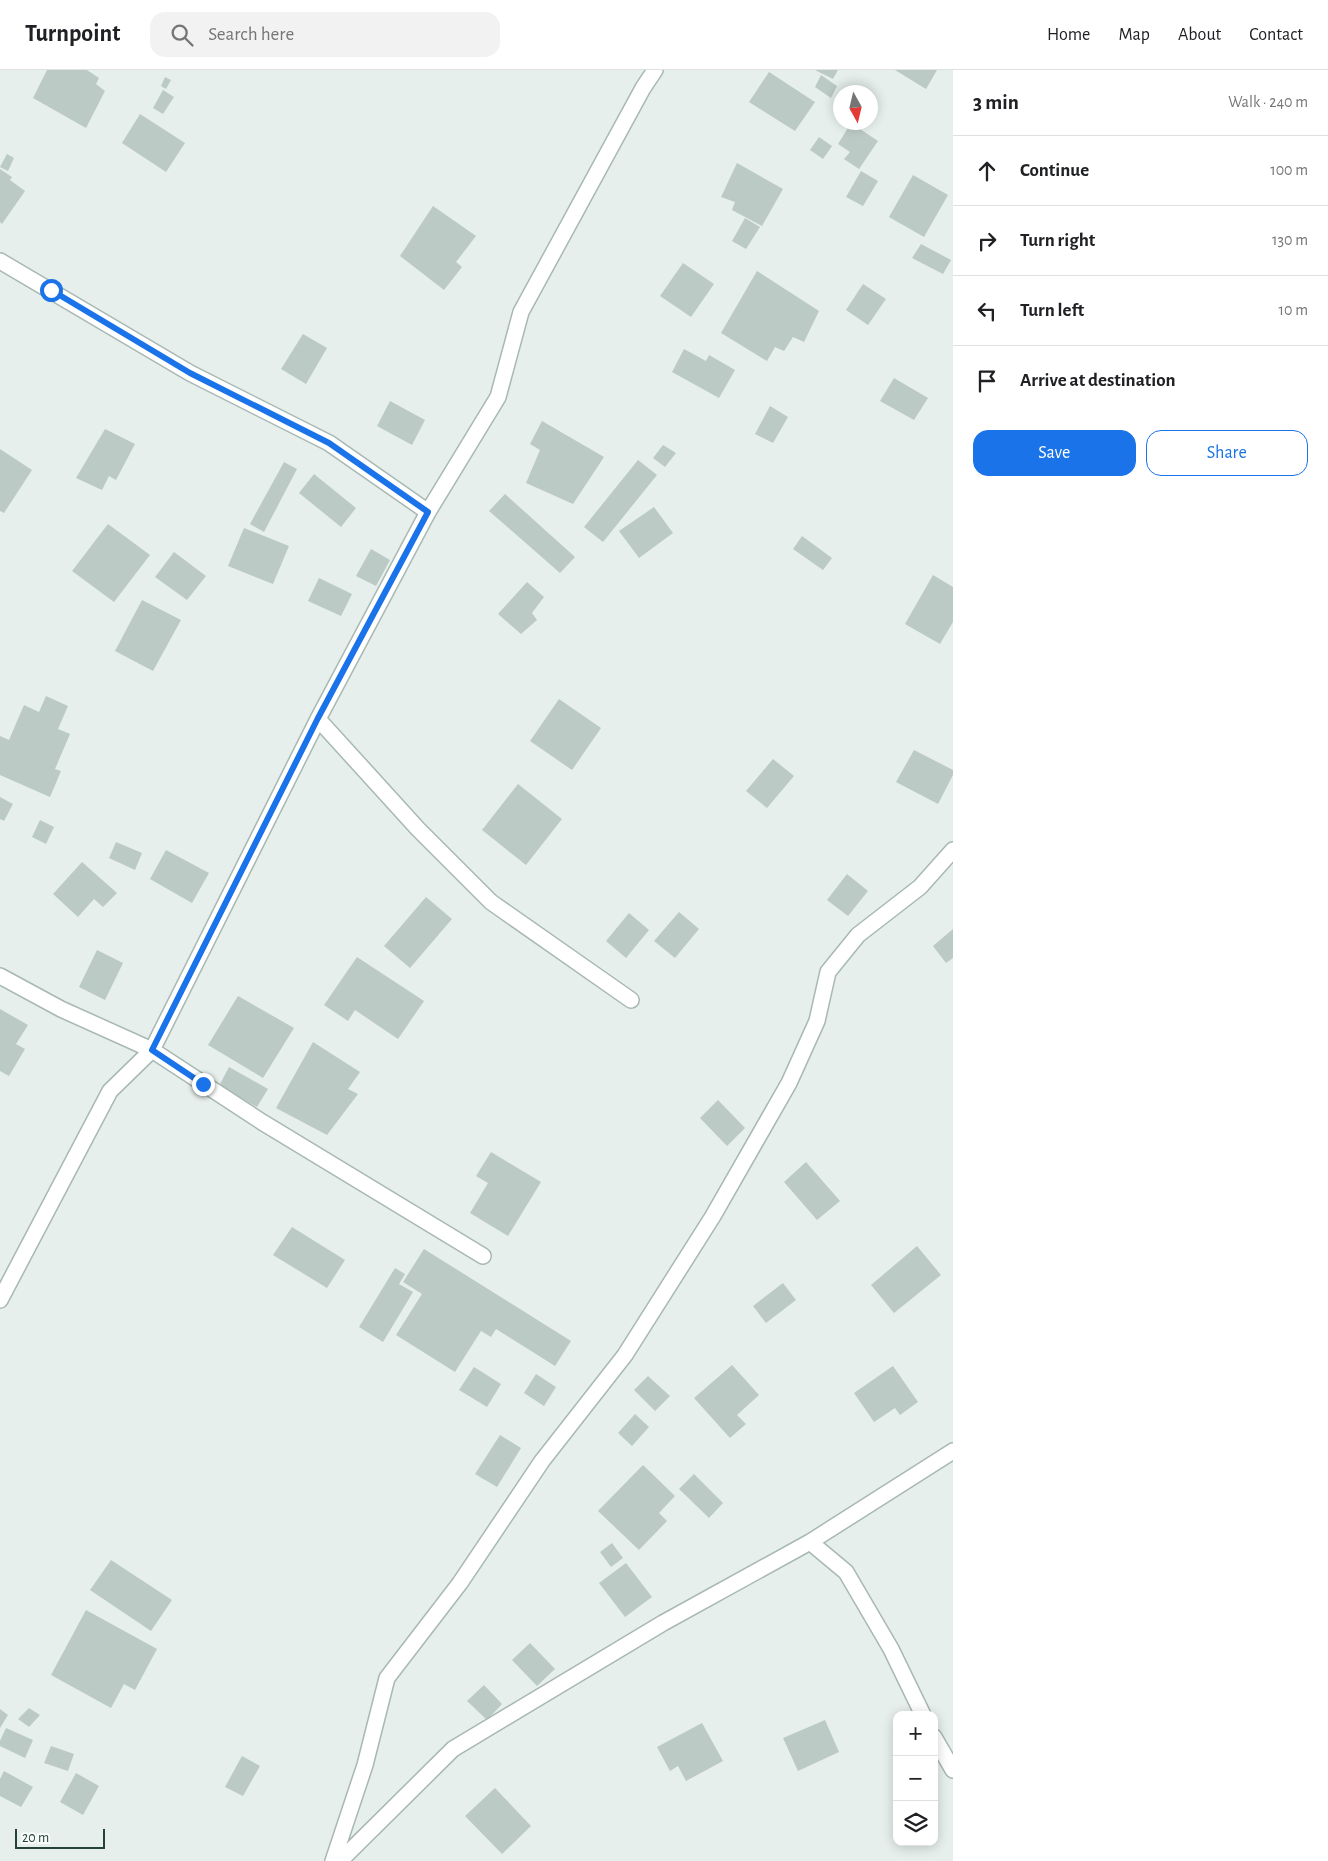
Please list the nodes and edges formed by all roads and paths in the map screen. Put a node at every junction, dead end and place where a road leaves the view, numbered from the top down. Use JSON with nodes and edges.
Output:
{"nodes":[{"id":1,"x":655,"y":70,"type":"edge"},
{"id":2,"x":0,"y":261,"type":"edge"},
{"id":3,"x":428,"y":512,"type":"junction"},
{"id":4,"x":318,"y":718,"type":"junction"},
{"id":5,"x":953,"y":850,"type":"edge"},
{"id":6,"x":0,"y":976,"type":"edge"},
{"id":7,"x":631,"y":1000,"type":"dead end"},
{"id":8,"x":152,"y":1050,"type":"junction"},
{"id":9,"x":483,"y":1256,"type":"dead end"},
{"id":10,"x":0,"y":1300,"type":"edge"},
{"id":11,"x":953,"y":1451,"type":"edge"},
{"id":12,"x":810,"y":1542,"type":"junction"},
{"id":13,"x":921,"y":1711,"type":"edge"},
{"id":14,"x":938,"y":1744,"type":"edge"},
{"id":15,"x":953,"y":1770,"type":"edge"},
{"id":16,"x":333,"y":1861,"type":"edge"},
{"id":17,"x":340,"y":1861,"type":"edge"}],
"edges":[{"from":1,"to":3,"type":"street"},
{"from":2,"to":3,"type":"street"},
{"from":3,"to":4,"type":"street"},
{"from":4,"to":7,"type":"street"},
{"from":4,"to":8,"type":"street"},
{"from":5,"to":16,"type":"street"},
{"from":6,"to":8,"type":"street"},
{"from":8,"to":9,"type":"street"},
{"from":8,"to":10,"type":"street"},
{"from":11,"to":12,"type":"street"},
{"from":12,"to":13,"type":"street"},
{"from":12,"to":17,"type":"street"},
{"from":14,"to":15,"type":"street"}]}
